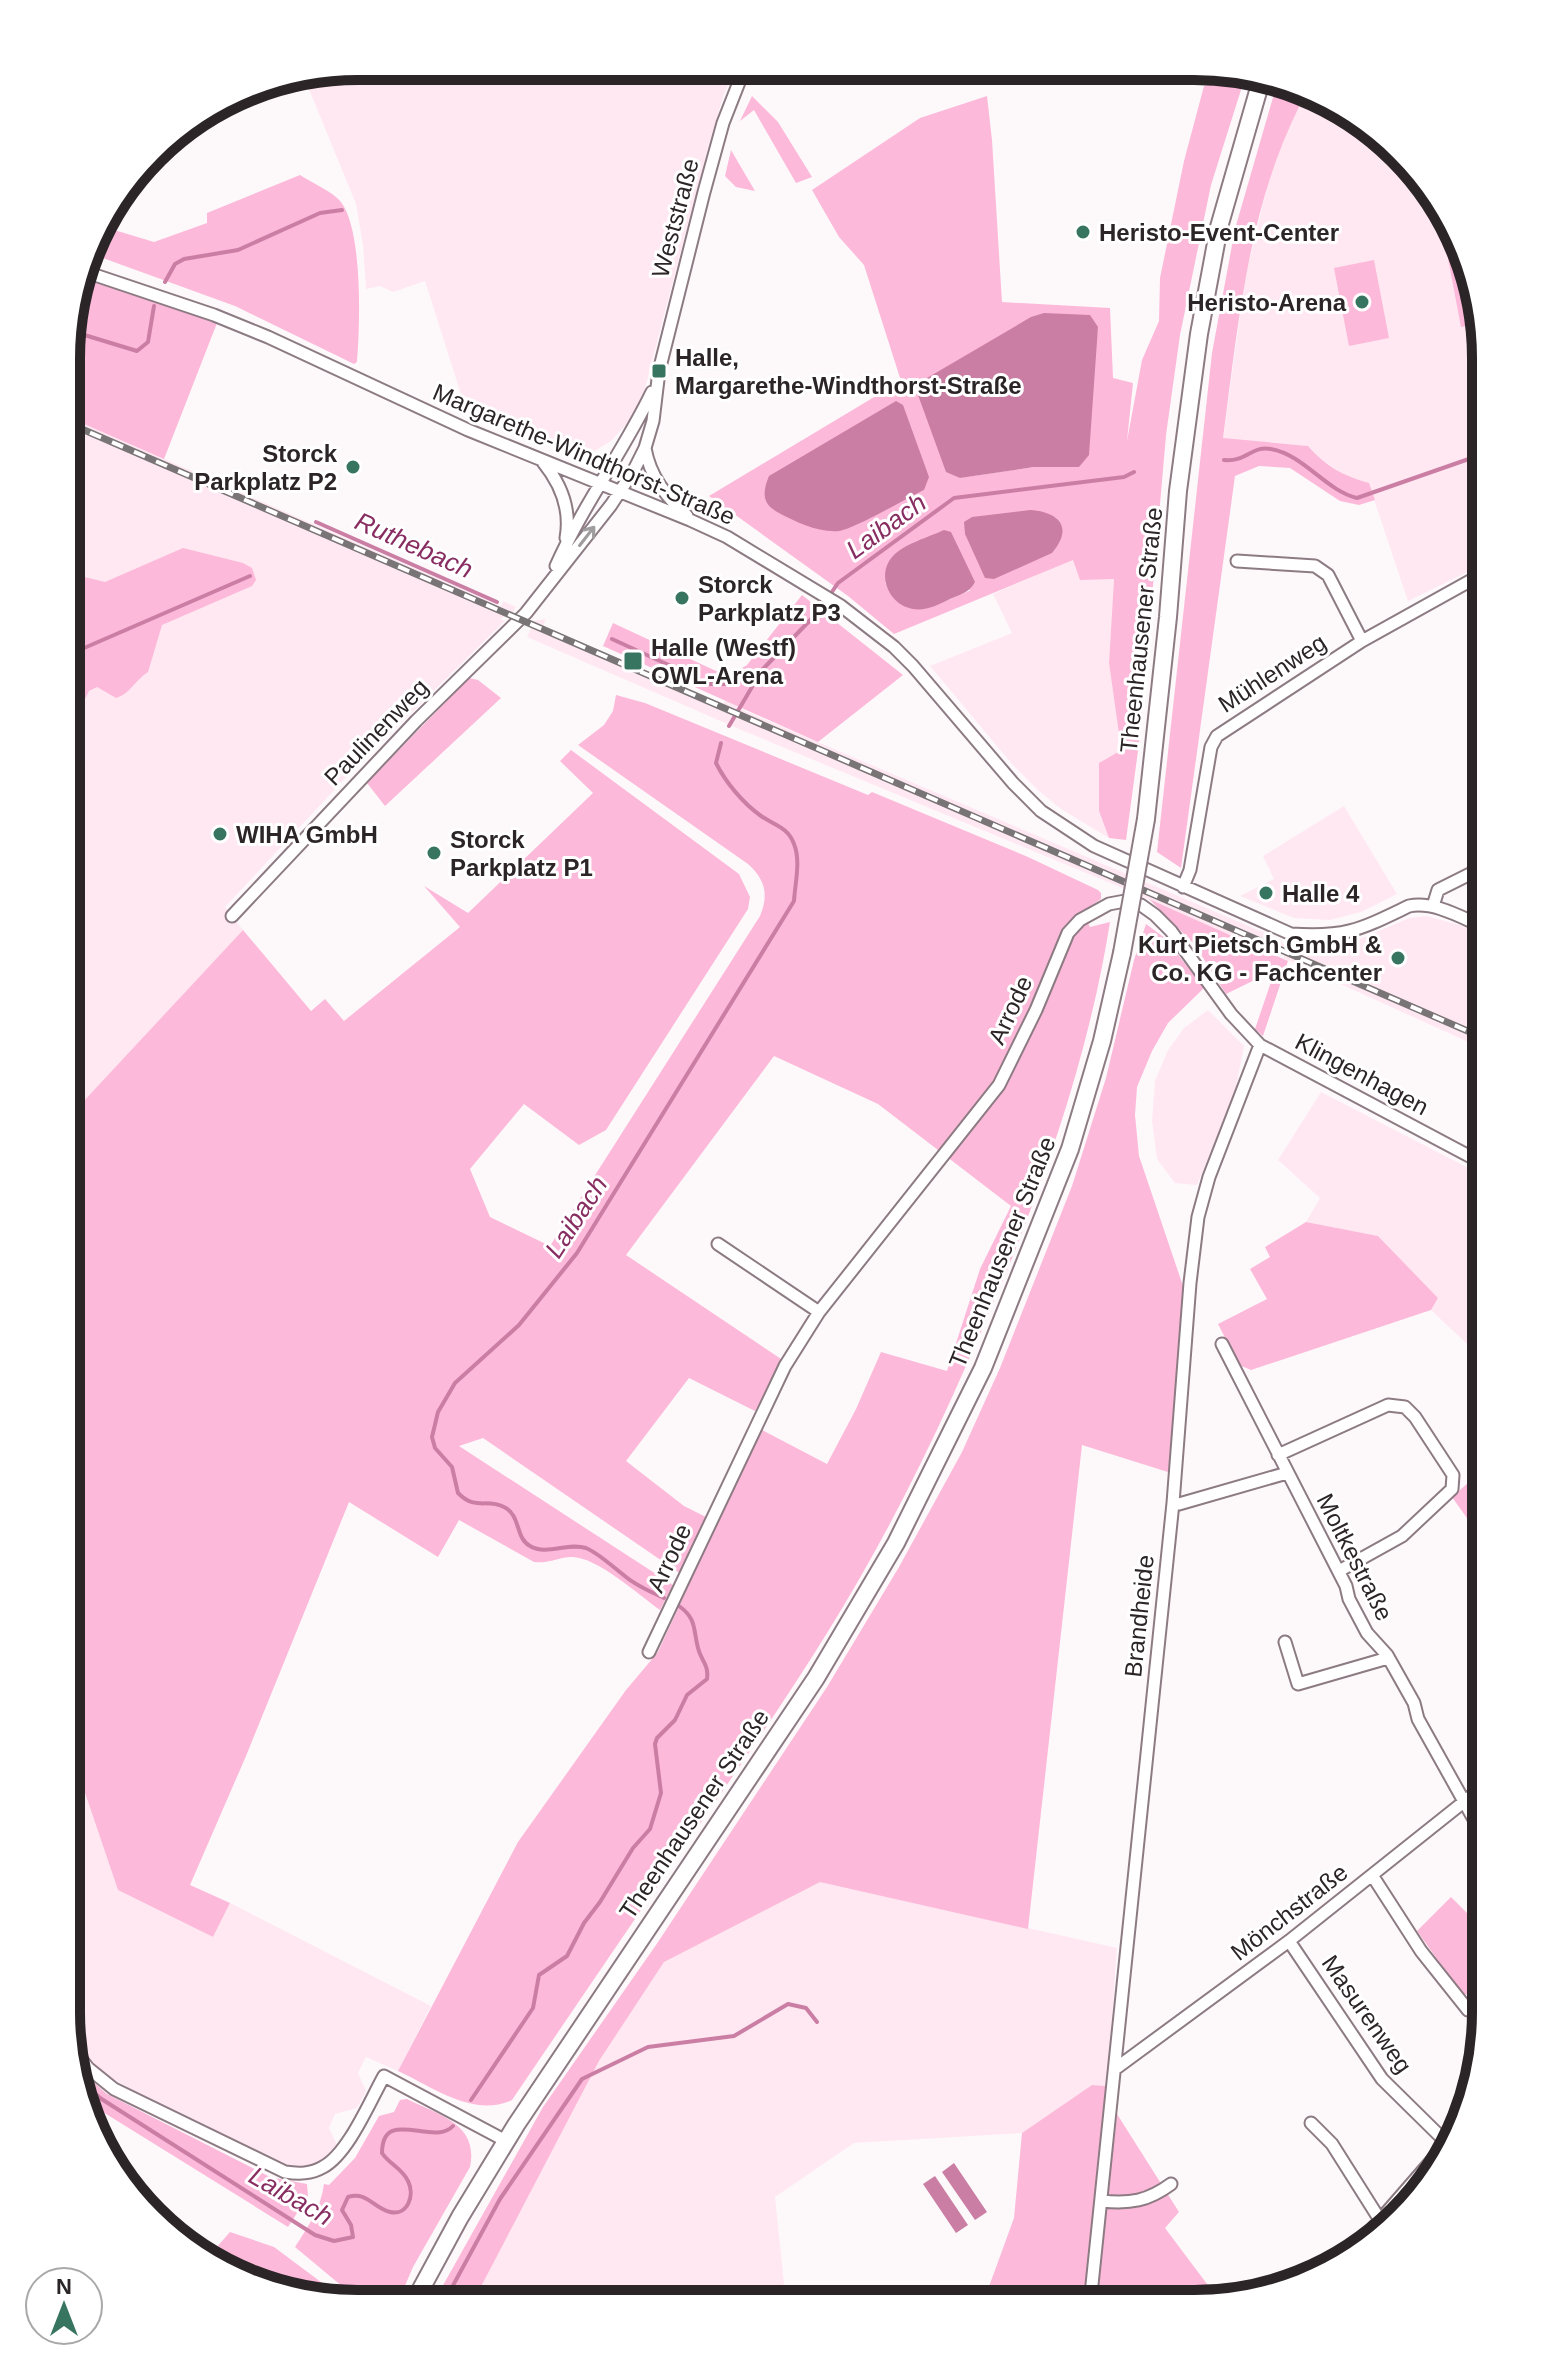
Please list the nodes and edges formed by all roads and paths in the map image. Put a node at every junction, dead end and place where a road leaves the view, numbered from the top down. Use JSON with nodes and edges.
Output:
{"nodes":[{"id":1,"x":740,"y":80,"type":"edge"},
{"id":2,"x":1259,"y":88,"type":"edge"},
{"id":3,"x":93,"y":275,"type":"edge"},
{"id":4,"x":656,"y":383,"type":"junction"},
{"id":5,"x":645,"y":448,"type":"junction"},
{"id":6,"x":541,"y":460,"type":"junction"},
{"id":7,"x":599,"y":484,"type":"junction"},
{"id":8,"x":620,"y":492,"type":"junction"},
{"id":9,"x":690,"y":520,"type":"junction"},
{"id":10,"x":565,"y":547,"type":"junction"},
{"id":11,"x":1237,"y":561,"type":"dead end"},
{"id":12,"x":551,"y":578,"type":"junction"},
{"id":13,"x":1472,"y":580,"type":"edge"},
{"id":14,"x":1362,"y":641,"type":"junction"},
{"id":15,"x":1472,"y":873,"type":"edge"},
{"id":16,"x":1183,"y":887,"type":"junction"},
{"id":17,"x":1433,"y":906,"type":"junction"},
{"id":18,"x":232,"y":916,"type":"dead end"},
{"id":19,"x":1472,"y":922,"type":"edge"},
{"id":20,"x":1260,"y":1045,"type":"junction"},
{"id":21,"x":1472,"y":1157,"type":"edge"},
{"id":22,"x":718,"y":1244,"type":"dead end"},
{"id":23,"x":819,"y":1312,"type":"junction"},
{"id":24,"x":1222,"y":1344,"type":"dead end"},
{"id":25,"x":1278,"y":1455,"type":"junction"},
{"id":26,"x":1287,"y":1473,"type":"junction"},
{"id":27,"x":1173,"y":1503,"type":"junction"},
{"id":28,"x":1339,"y":1571,"type":"junction"},
{"id":29,"x":1285,"y":1642,"type":"dead end"},
{"id":30,"x":649,"y":1652,"type":"dead end"},
{"id":31,"x":1388,"y":1658,"type":"junction"},
{"id":32,"x":1471,"y":1798,"type":"edge"},
{"id":33,"x":1464,"y":1804,"type":"junction"},
{"id":34,"x":1471,"y":1816,"type":"edge"},
{"id":35,"x":1372,"y":1875,"type":"junction"},
{"id":36,"x":1289,"y":1941,"type":"junction"},
{"id":37,"x":1468,"y":2010,"type":"dead end"},
{"id":38,"x":85,"y":2064,"type":"edge"},
{"id":39,"x":1115,"y":2069,"type":"junction"},
{"id":40,"x":1311,"y":2123,"type":"dead end"},
{"id":41,"x":1441,"y":2138,"type":"edge"},
{"id":42,"x":506,"y":2141,"type":"junction"},
{"id":43,"x":1171,"y":2184,"type":"dead end"},
{"id":44,"x":1411,"y":2184,"type":"edge"},
{"id":45,"x":1102,"y":2201,"type":"junction"},
{"id":46,"x":1393,"y":2205,"type":"edge"},
{"id":47,"x":1379,"y":2219,"type":"edge"},
{"id":48,"x":420,"y":2290,"type":"edge"},
{"id":49,"x":1092,"y":2290,"type":"edge"}],
"edges":[{"from":1,"to":4,"type":"street","name":"Weststraße"},
{"from":2,"to":42,"type":"main road","name":"Theenhausener Straße","bridge":true},
{"from":3,"to":6,"type":"street","name":"Margarethe-Windthorst-Straße"},
{"from":4,"to":5,"type":"street","name":"Weststraße"},
{"from":4,"to":7,"type":"street","name":"Weststraße"},
{"from":5,"to":8,"type":"street","name":"Weststraße"},
{"from":5,"to":9,"type":"street"},
{"from":6,"to":7,"type":"street","name":"Margarethe-Windthorst-Straße"},
{"from":6,"to":10,"type":"street","name":"Paulinenweg"},
{"from":7,"to":8,"type":"street","name":"Margarethe-Windthorst-Straße"},
{"from":7,"to":10,"type":"street","name":"Paulinenweg"},
{"from":8,"to":9,"type":"street","name":"Margarethe-Windthorst-Straße"},
{"from":12,"to":8,"type":"street","name":"Paulinenweg","one_way":true},
{"from":9,"to":16,"type":"street","name":"Margarethe-Windthorst-Straße"},
{"from":10,"to":12,"type":"street","name":"Paulinenweg"},
{"from":11,"to":14,"type":"street","name":"Mühlenweg"},
{"from":12,"to":18,"type":"street","name":"Paulinenweg"},
{"from":13,"to":14,"type":"street","name":"Mühlenweg"},
{"from":14,"to":16,"type":"street","name":"Mühlenweg"},
{"from":15,"to":17,"type":"street"},
{"from":16,"to":17,"type":"street","name":"Margarethe-Windthorst-Straße"},
{"from":17,"to":19,"type":"street"},
{"from":20,"to":21,"type":"street","name":"Klingenhagen"},
{"from":20,"to":23,"type":"street","name":"Arrode"},
{"from":20,"to":27,"type":"street","name":"Brandheide"},
{"from":22,"to":23,"type":"street"},
{"from":23,"to":30,"type":"street","name":"Arrode"},
{"from":24,"to":25,"type":"street","name":"Moltkestraße"},
{"from":25,"to":26,"type":"street","name":"Moltkestraße"},
{"from":25,"to":28,"type":"street"},
{"from":26,"to":27,"type":"street"},
{"from":26,"to":28,"type":"street","name":"Moltkestraße"},
{"from":27,"to":39,"type":"street","name":"Brandheide"},
{"from":28,"to":31,"type":"street","name":"Moltkestraße"},
{"from":29,"to":31,"type":"street","name":"Moltkestraße"},
{"from":31,"to":33,"type":"street","name":"Moltkestraße"},
{"from":32,"to":33,"type":"street","name":"Mönchstraße"},
{"from":33,"to":34,"type":"street","name":"Moltkestraße"},
{"from":33,"to":35,"type":"street","name":"Mönchstraße"},
{"from":35,"to":36,"type":"street","name":"Mönchstraße"},
{"from":35,"to":37,"type":"street"},
{"from":36,"to":39,"type":"street","name":"Mönchstraße"},
{"from":36,"to":41,"type":"street","name":"Masurenweg"},
{"from":38,"to":42,"type":"street"},
{"from":39,"to":45,"type":"street","name":"Brandheide"},
{"from":40,"to":47,"type":"street"},
{"from":42,"to":48,"type":"main road","name":"Theenhausener Straße"},
{"from":43,"to":45,"type":"street"},
{"from":44,"to":46,"type":"street"},
{"from":45,"to":49,"type":"street","name":"Brandheide"}]}
